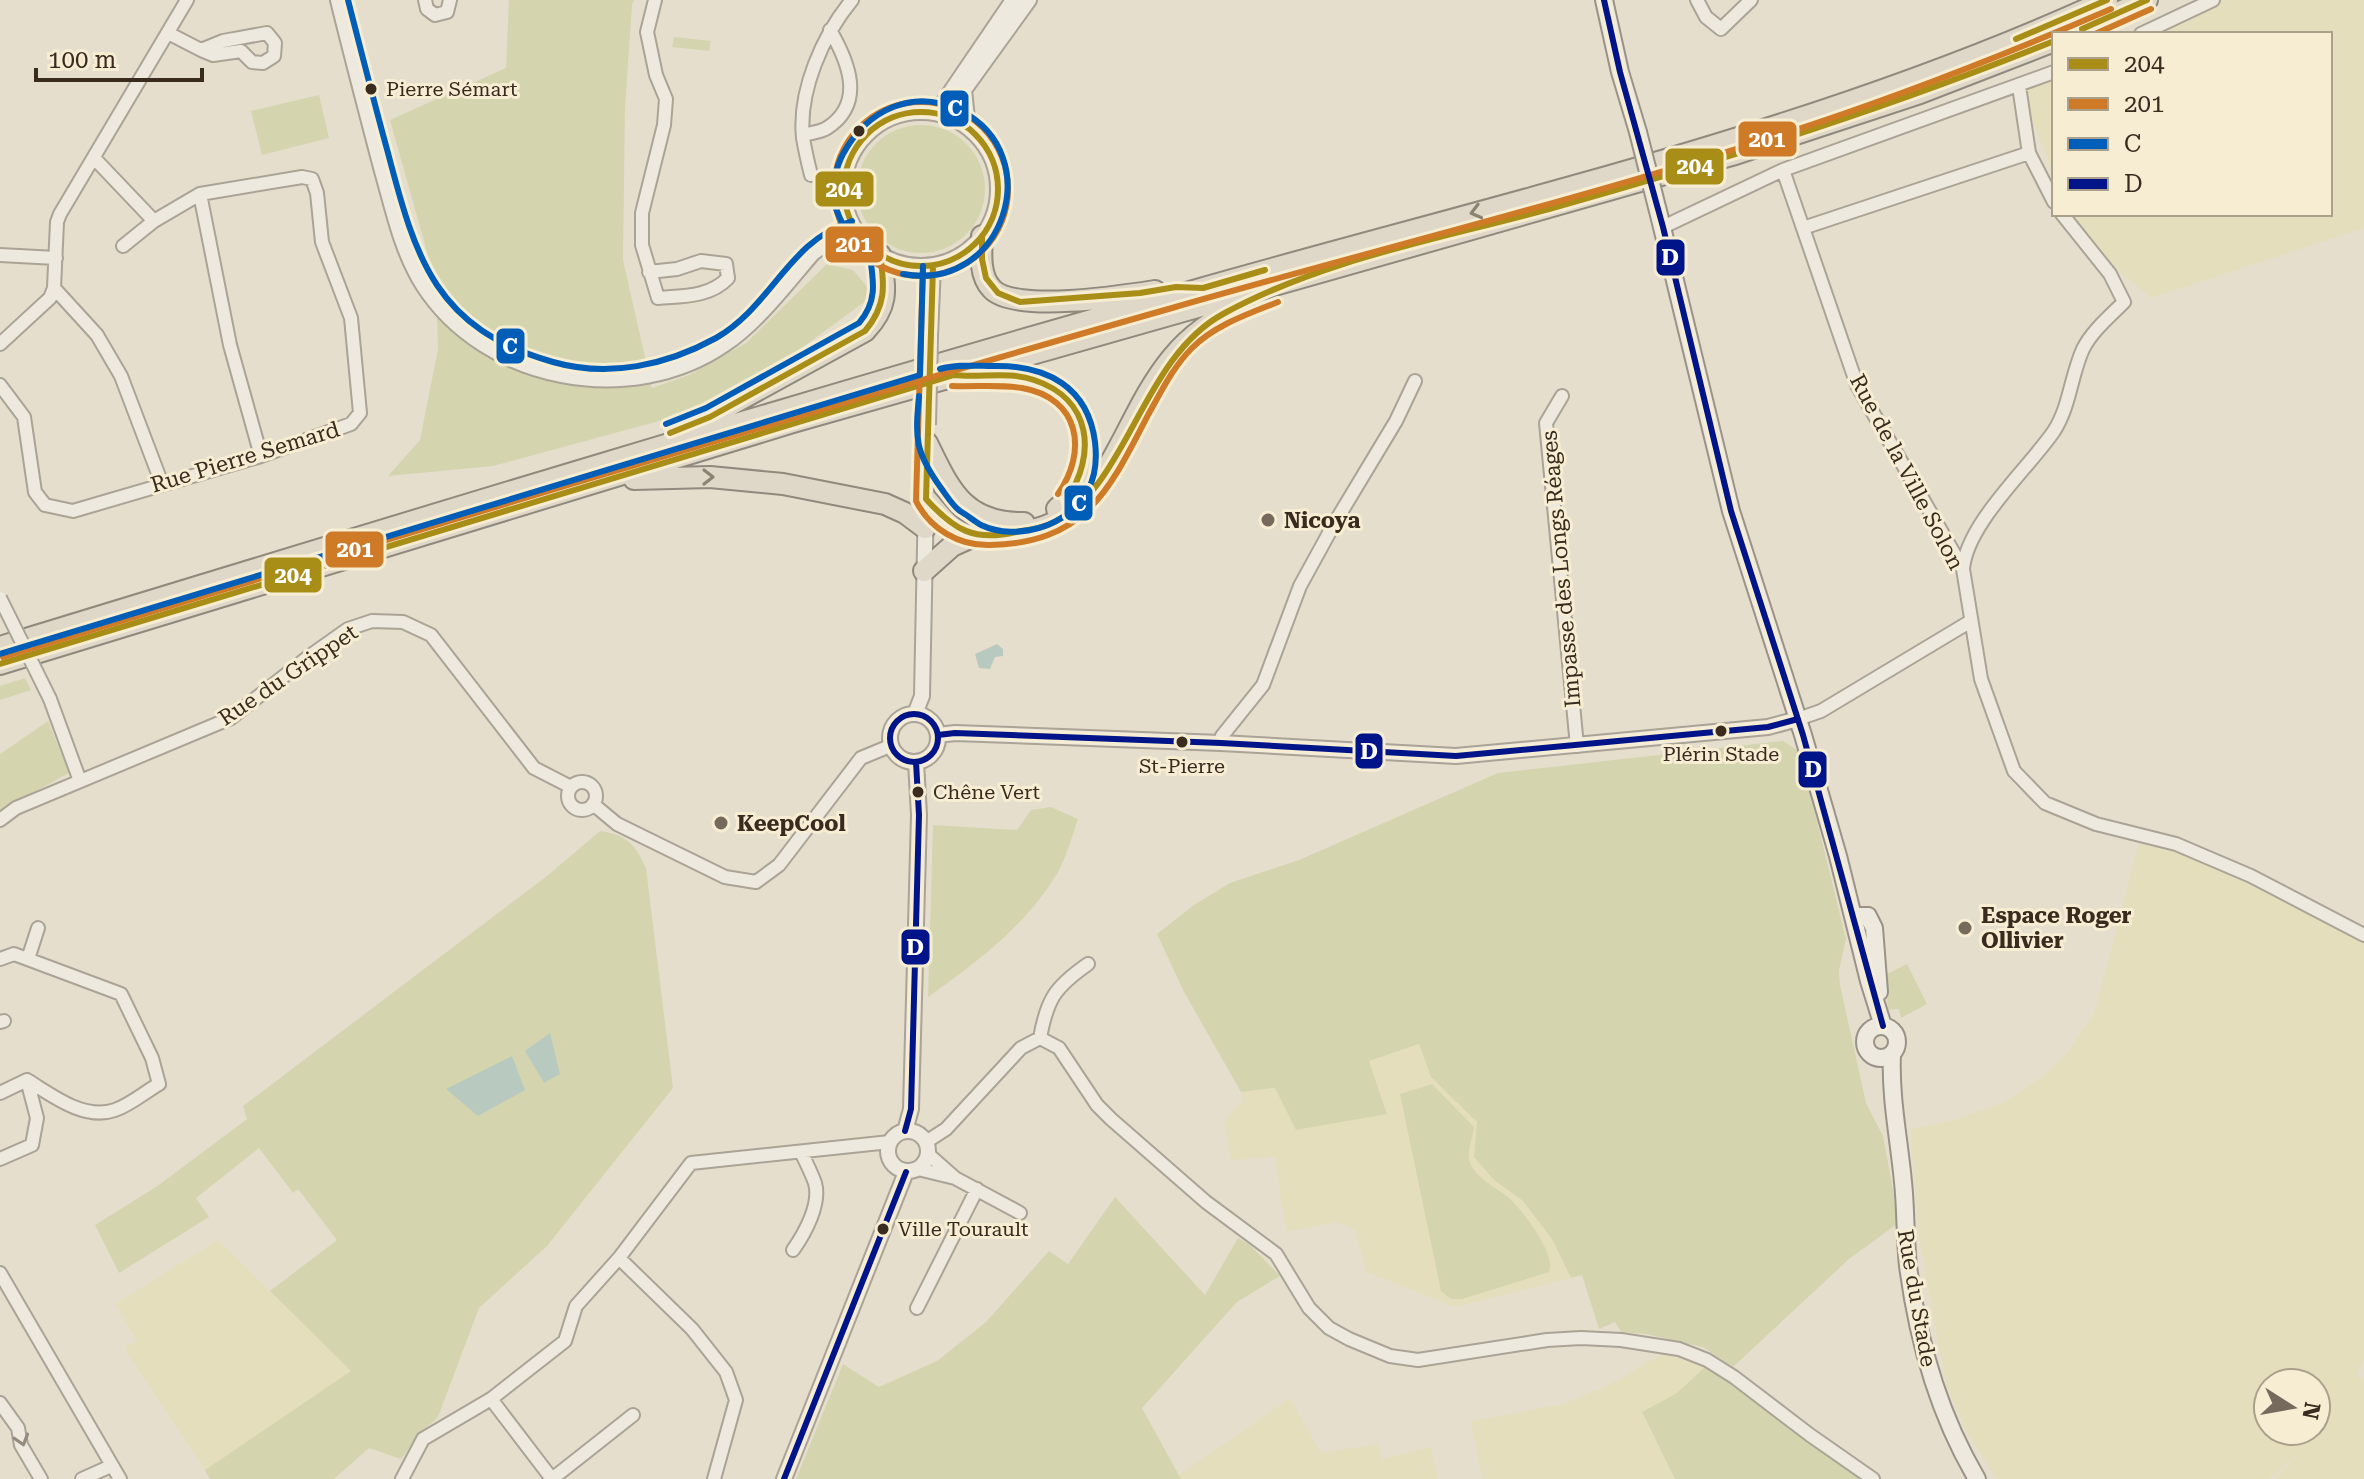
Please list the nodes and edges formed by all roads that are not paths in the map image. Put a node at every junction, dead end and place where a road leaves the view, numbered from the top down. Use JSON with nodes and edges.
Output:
{"nodes":[{"id":1,"x":184,"y":0,"type":"edge"},
{"id":2,"x":338,"y":0,"type":"edge"},
{"id":3,"x":425,"y":0,"type":"edge"},
{"id":4,"x":450,"y":0,"type":"edge"},
{"id":5,"x":655,"y":0,"type":"edge"},
{"id":6,"x":852,"y":0,"type":"edge"},
{"id":7,"x":1013,"y":0,"type":"edge"},
{"id":8,"x":1026,"y":0,"type":"edge"},
{"id":9,"x":1604,"y":0,"type":"edge"},
{"id":10,"x":1697,"y":0,"type":"edge"},
{"id":11,"x":1751,"y":0,"type":"edge"},
{"id":12,"x":2107,"y":0,"type":"edge"},
{"id":13,"x":2147,"y":0,"type":"edge"},
{"id":14,"x":2213,"y":0,"type":"edge"},
{"id":15,"x":830,"y":30,"type":"junction"},
{"id":16,"x":2075,"y":32,"type":"edge"},
{"id":17,"x":2145,"y":32,"type":"edge"},
{"id":18,"x":168,"y":33,"type":"junction"},
{"id":19,"x":2052,"y":42,"type":"edge"},
{"id":20,"x":201,"y":50,"type":"junction"},
{"id":21,"x":2052,"y":73,"type":"edge"},
{"id":22,"x":2019,"y":86,"type":"junction"},
{"id":23,"x":933,"y":113,"type":"junction"},
{"id":24,"x":968,"y":128,"type":"junction"},
{"id":25,"x":803,"y":135,"type":"junction"},
{"id":26,"x":2029,"y":153,"type":"junction"},
{"id":27,"x":95,"y":159,"type":"junction"},
{"id":28,"x":1783,"y":170,"type":"junction"},
{"id":29,"x":811,"y":175,"type":"dead end"},
{"id":30,"x":200,"y":194,"type":"junction"},
{"id":31,"x":2052,"y":198,"type":"edge"},
{"id":32,"x":2064,"y":216,"type":"edge"},
{"id":33,"x":154,"y":221,"type":"junction"},
{"id":34,"x":1661,"y":223,"type":"junction"},
{"id":35,"x":1803,"y":228,"type":"junction"},
{"id":36,"x":855,"y":231,"type":"junction"},
{"id":37,"x":982,"y":236,"type":"junction"},
{"id":38,"x":123,"y":246,"type":"dead end"},
{"id":39,"x":0,"y":255,"type":"edge"},
{"id":40,"x":880,"y":255,"type":"junction"},
{"id":41,"x":56,"y":258,"type":"junction"},
{"id":42,"x":933,"y":266,"type":"junction"},
{"id":43,"x":649,"y":272,"type":"junction"},
{"id":44,"x":1325,"y":272,"type":"junction"},
{"id":45,"x":54,"y":288,"type":"junction"},
{"id":46,"x":1203,"y":288,"type":"junction"},
{"id":47,"x":0,"y":344,"type":"edge"},
{"id":48,"x":954,"y":375,"type":"junction"},
{"id":49,"x":1415,"y":381,"type":"dead end"},
{"id":50,"x":0,"y":385,"type":"edge"},
{"id":51,"x":1562,"y":396,"type":"dead end"},
{"id":52,"x":928,"y":434,"type":"junction"},
{"id":53,"x":261,"y":456,"type":"junction"},
{"id":54,"x":605,"y":471,"type":"junction"},
{"id":55,"x":162,"y":484,"type":"junction"},
{"id":56,"x":514,"y":498,"type":"junction"},
{"id":57,"x":926,"y":499,"type":"junction"},
{"id":58,"x":925,"y":528,"type":"junction"},
{"id":59,"x":974,"y":536,"type":"junction"},
{"id":60,"x":1963,"y":569,"type":"junction"},
{"id":61,"x":924,"y":571,"type":"junction"},
{"id":62,"x":0,"y":598,"type":"edge"},
{"id":63,"x":1971,"y":621,"type":"junction"},
{"id":64,"x":0,"y":647,"type":"edge"},
{"id":65,"x":0,"y":664,"type":"edge"},
{"id":66,"x":915,"y":714,"type":"junction"},
{"id":67,"x":1798,"y":719,"type":"junction"},
{"id":68,"x":938,"y":735,"type":"junction"},
{"id":69,"x":1221,"y":743,"type":"junction"},
{"id":70,"x":1577,"y":746,"type":"junction"},
{"id":71,"x":885,"y":748,"type":"junction"},
{"id":72,"x":916,"y":762,"type":"junction"},
{"id":73,"x":80,"y":781,"type":"junction"},
{"id":74,"x":571,"y":787,"type":"junction"},
{"id":75,"x":593,"y":804,"type":"junction"},
{"id":76,"x":0,"y":820,"type":"edge"},
{"id":77,"x":1861,"y":916,"type":"junction"},
{"id":78,"x":38,"y":928,"type":"dead end"},
{"id":79,"x":2364,"y":935,"type":"edge"},
{"id":80,"x":0,"y":959,"type":"edge"},
{"id":81,"x":28,"y":959,"type":"junction"},
{"id":82,"x":1088,"y":964,"type":"dead end"},
{"id":83,"x":1869,"y":981,"type":"junction"},
{"id":84,"x":1877,"y":1006,"type":"junction"},
{"id":85,"x":1876,"y":1029,"type":"junction"},
{"id":86,"x":1040,"y":1038,"type":"junction"},
{"id":87,"x":1884,"y":1056,"type":"junction"},
{"id":88,"x":27,"y":1080,"type":"junction"},
{"id":89,"x":0,"y":1093,"type":"edge"},
{"id":90,"x":905,"y":1131,"type":"junction"},
{"id":91,"x":890,"y":1142,"type":"junction"},
{"id":92,"x":927,"y":1148,"type":"junction"},
{"id":93,"x":801,"y":1152,"type":"junction"},
{"id":94,"x":0,"y":1159,"type":"edge"},
{"id":95,"x":912,"y":1170,"type":"junction"},
{"id":96,"x":955,"y":1178,"type":"junction"},
{"id":97,"x":977,"y":1189,"type":"junction"},
{"id":98,"x":1020,"y":1213,"type":"dead end"},
{"id":99,"x":793,"y":1250,"type":"dead end"},
{"id":100,"x":619,"y":1258,"type":"junction"},
{"id":101,"x":0,"y":1273,"type":"edge"},
{"id":102,"x":917,"y":1308,"type":"dead end"},
{"id":103,"x":491,"y":1399,"type":"junction"},
{"id":104,"x":0,"y":1403,"type":"edge"},
{"id":105,"x":633,"y":1415,"type":"dead end"},
{"id":106,"x":104,"y":1472,"type":"edge"},
{"id":107,"x":41,"y":1479,"type":"edge"},
{"id":108,"x":82,"y":1479,"type":"edge"},
{"id":109,"x":120,"y":1479,"type":"edge"},
{"id":110,"x":402,"y":1479,"type":"edge"},
{"id":111,"x":552,"y":1479,"type":"edge"},
{"id":112,"x":714,"y":1479,"type":"edge"},
{"id":113,"x":784,"y":1479,"type":"edge"},
{"id":114,"x":1873,"y":1479,"type":"edge"},
{"id":115,"x":1977,"y":1479,"type":"edge"}],
"edges":[{"from":1,"to":18,"type":"street"},
{"from":2,"to":36,"type":"street"},
{"from":3,"to":4,"type":"street"},
{"from":5,"to":43,"type":"street"},
{"from":6,"to":15,"type":"street"},
{"from":7,"to":23,"type":"street"},
{"from":8,"to":24,"type":"street"},
{"from":9,"to":34,"type":"main road","name":"Rue du Stade","bridge":true},
{"from":10,"to":11,"type":"street"},
{"from":12,"to":46,"type":"highway","one_way":true},
{"from":13,"to":16,"type":"highway"},
{"from":14,"to":17,"type":"street"},
{"from":15,"to":25,"type":"street"},
{"from":15,"to":25,"type":"street"},
{"from":18,"to":20,"type":"street"},
{"from":18,"to":27,"type":"street"},
{"from":19,"to":44,"type":"highway"},
{"from":20,"to":20,"type":"street"},
{"from":21,"to":22,"type":"street"},
{"from":22,"to":26,"type":"street"},
{"from":22,"to":28,"type":"street"},
{"from":23,"to":24,"type":"street"},
{"from":23,"to":36,"type":"street"},
{"from":24,"to":37,"type":"street"},
{"from":25,"to":29,"type":"street"},
{"from":26,"to":31,"type":"street"},
{"from":26,"to":35,"type":"street"},
{"from":27,"to":33,"type":"street"},
{"from":27,"to":41,"type":"street"},
{"from":28,"to":34,"type":"street"},
{"from":28,"to":35,"type":"street","name":"Rue de la Ville Solon"},
{"from":30,"to":33,"type":"street","name":"Rue Pierre Semard"},
{"from":30,"to":53,"type":"street"},
{"from":30,"to":53,"type":"street","name":"Rue Pierre Semard"},
{"from":32,"to":60,"type":"street"},
{"from":33,"to":38,"type":"street","name":"Rue Pierre Semard"},
{"from":34,"to":67,"type":"main road","name":"Rue du Stade"},
{"from":35,"to":60,"type":"street","name":"Rue de la Ville Solon"},
{"from":36,"to":40,"type":"street"},
{"from":37,"to":42,"type":"street"},
{"from":37,"to":46,"type":"highway"},
{"from":39,"to":41,"type":"street"},
{"from":40,"to":42,"type":"street"},
{"from":40,"to":54,"type":"highway"},
{"from":41,"to":45,"type":"street"},
{"from":42,"to":52,"type":"street","bridge":true},
{"from":43,"to":43,"type":"street"},
{"from":44,"to":48,"type":"highway"},
{"from":44,"to":59,"type":"highway"},
{"from":45,"to":47,"type":"street"},
{"from":45,"to":55,"type":"street"},
{"from":46,"to":54,"type":"highway"},
{"from":48,"to":52,"type":"highway"},
{"from":48,"to":54,"type":"highway"},
{"from":49,"to":69,"type":"street"},
{"from":50,"to":55,"type":"street","name":"Rue Pierre Semard"},
{"from":51,"to":70,"type":"street","name":"Impasse des Longs Réages"},
{"from":52,"to":57,"type":"street"},
{"from":53,"to":55,"type":"street","name":"Rue Pierre Semard"},
{"from":54,"to":56,"type":"highway"},
{"from":54,"to":58,"type":"highway","one_way":true},
{"from":56,"to":64,"type":"highway"},
{"from":56,"to":65,"type":"highway"},
{"from":57,"to":58,"type":"street"},
{"from":57,"to":59,"type":"highway"},
{"from":58,"to":61,"type":"street"},
{"from":59,"to":61,"type":"highway"},
{"from":60,"to":63,"type":"street","name":"Rue de la Ville Solon"},
{"from":61,"to":66,"type":"street"},
{"from":62,"to":73,"type":"street","bridge":true},
{"from":63,"to":67,"type":"street"},
{"from":63,"to":79,"type":"street","name":"Rue de la Ville Solon"},
{"from":66,"to":68,"type":"street"},
{"from":66,"to":71,"type":"street"},
{"from":67,"to":70,"type":"street"},
{"from":67,"to":77,"type":"main road","name":"Rue du Stade"},
{"from":68,"to":69,"type":"street"},
{"from":68,"to":72,"type":"street"},
{"from":69,"to":70,"type":"street"},
{"from":71,"to":72,"type":"street"},
{"from":71,"to":75,"type":"street"},
{"from":72,"to":90,"type":"street"},
{"from":73,"to":74,"type":"street","name":"Rue du Grippet"},
{"from":73,"to":76,"type":"street","name":"Rue du Grippet"},
{"from":74,"to":75,"type":"street"},
{"from":74,"to":75,"type":"street"},
{"from":77,"to":83,"type":"main road","name":"Rue du Stade"},
{"from":77,"to":84,"type":"main road"},
{"from":78,"to":81,"type":"street"},
{"from":80,"to":81,"type":"street"},
{"from":81,"to":88,"type":"street"},
{"from":82,"to":86,"type":"street"},
{"from":83,"to":84,"type":"main road","name":"Rue du Stade"},
{"from":83,"to":85,"type":"main road","name":"Rue du Stade"},
{"from":84,"to":85,"type":"main road","name":"Rue du Stade"},
{"from":85,"to":87,"type":"main road","name":"Rue du Stade"},
{"from":85,"to":87,"type":"main road","name":"Rue du Stade"},
{"from":86,"to":92,"type":"street"},
{"from":86,"to":114,"type":"street"},
{"from":87,"to":115,"type":"main road","name":"Rue du Stade"},
{"from":88,"to":89,"type":"street"},
{"from":88,"to":94,"type":"street"},
{"from":90,"to":91,"type":"street"},
{"from":90,"to":92,"type":"street"},
{"from":91,"to":93,"type":"street"},
{"from":91,"to":95,"type":"street"},
{"from":92,"to":95,"type":"street"},
{"from":92,"to":96,"type":"street"},
{"from":93,"to":99,"type":"street"},
{"from":93,"to":100,"type":"street"},
{"from":95,"to":96,"type":"street"},
{"from":95,"to":113,"type":"street"},
{"from":96,"to":97,"type":"street"},
{"from":97,"to":98,"type":"street"},
{"from":97,"to":102,"type":"street"},
{"from":100,"to":103,"type":"street"},
{"from":100,"to":112,"type":"street"},
{"from":101,"to":106,"type":"street"},
{"from":103,"to":110,"type":"street"},
{"from":103,"to":111,"type":"street"},
{"from":104,"to":107,"type":"street","one_way":true},
{"from":105,"to":111,"type":"street"},
{"from":106,"to":108,"type":"street"},
{"from":106,"to":109,"type":"street"}]}
